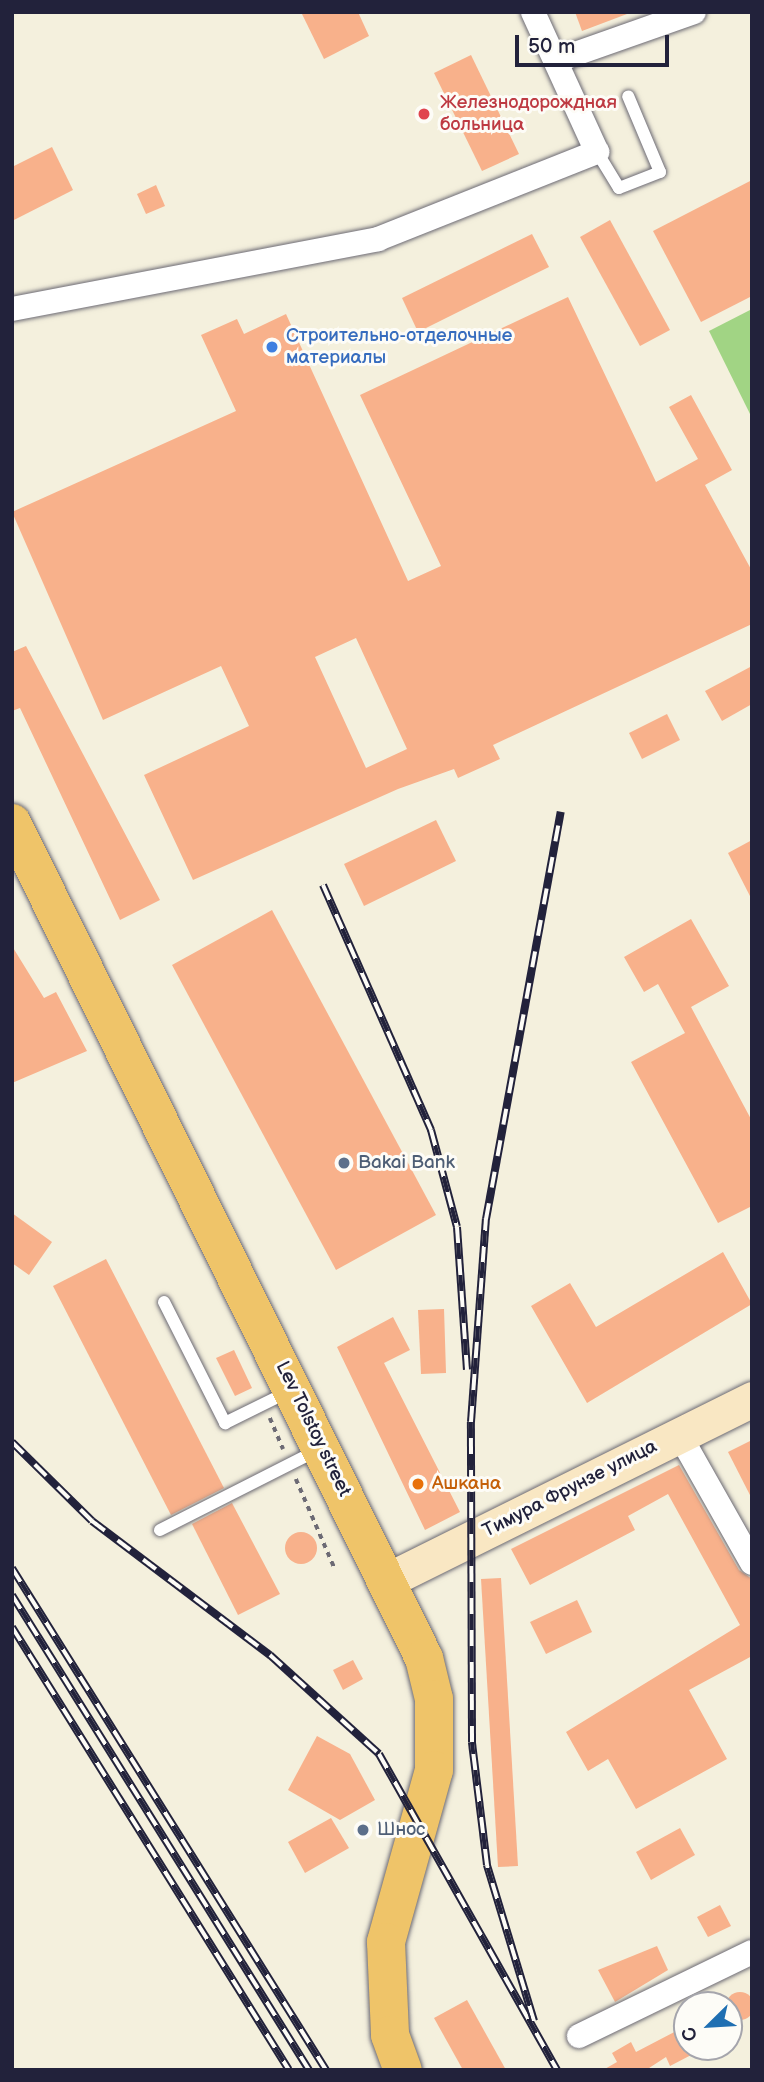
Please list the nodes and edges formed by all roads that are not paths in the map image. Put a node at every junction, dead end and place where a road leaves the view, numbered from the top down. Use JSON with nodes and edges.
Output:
{"nodes":[{"id":1,"x":533,"y":12,"type":"edge"},
{"id":2,"x":694,"y":12,"type":"edge"},
{"id":3,"x":558,"y":60,"type":"junction"},
{"id":4,"x":628,"y":96,"type":"dead end"},
{"id":5,"x":597,"y":152,"type":"junction"},
{"id":6,"x":12,"y":309,"type":"edge"},
{"id":7,"x":12,"y":823,"type":"edge"},
{"id":8,"x":164,"y":1302,"type":"dead end"},
{"id":9,"x":293,"y":1389,"type":"junction"},
{"id":10,"x":752,"y":1399,"type":"edge"},
{"id":11,"x":679,"y":1434,"type":"junction"},
{"id":12,"x":322,"y":1447,"type":"junction"},
{"id":13,"x":160,"y":1530,"type":"dead end"},
{"id":14,"x":752,"y":1563,"type":"edge"},
{"id":15,"x":388,"y":1580,"type":"junction"},
{"id":16,"x":752,"y":1952,"type":"edge"},
{"id":17,"x":579,"y":2036,"type":"dead end"},
{"id":18,"x":403,"y":2070,"type":"edge"}],
"edges":[{"from":1,"to":3,"type":"street"},
{"from":2,"to":3,"type":"street"},
{"from":3,"to":5,"type":"street"},
{"from":4,"to":5,"type":"lane"},
{"from":5,"to":6,"type":"street"},
{"from":7,"to":9,"type":"main road","name":"Lev Tolstoy street"},
{"from":8,"to":9,"type":"lane"},
{"from":9,"to":12,"type":"main road","name":"Lev Tolstoy street"},
{"from":10,"to":11,"type":"main road","name":"Тимура Фрунзе улица"},
{"from":11,"to":14,"type":"street"},
{"from":11,"to":15,"type":"main road","name":"Тимура Фрунзе улица"},
{"from":12,"to":13,"type":"lane"},
{"from":12,"to":15,"type":"main road","name":"Lev Tolstoy street"},
{"from":15,"to":18,"type":"main road","name":"Lev Tolstoy street"},
{"from":16,"to":17,"type":"street"}]}
